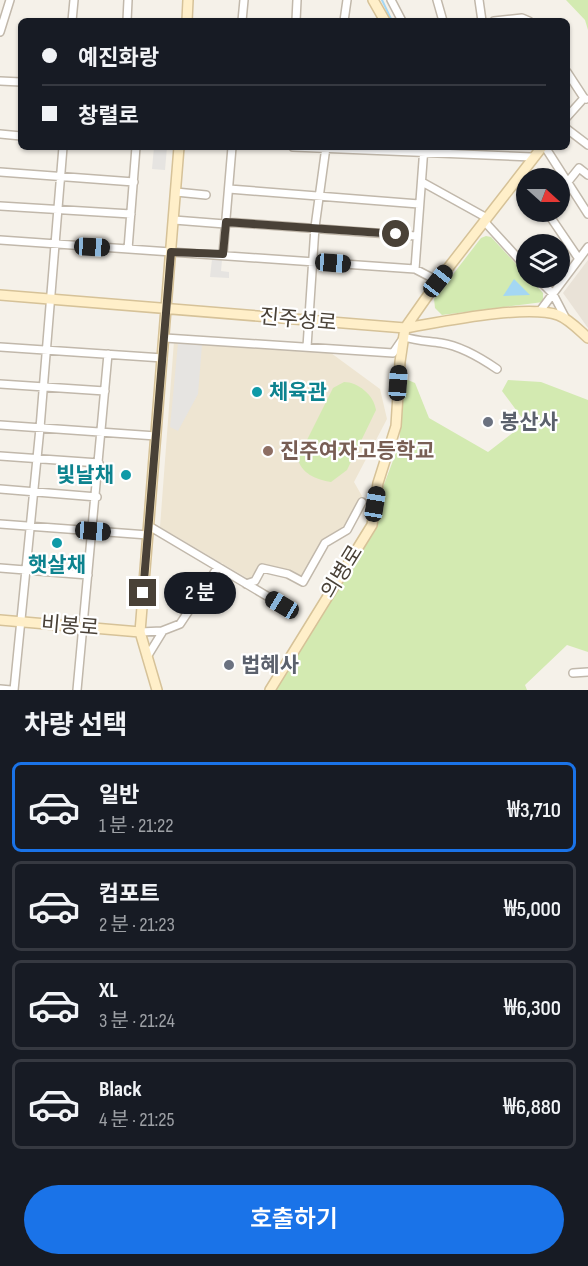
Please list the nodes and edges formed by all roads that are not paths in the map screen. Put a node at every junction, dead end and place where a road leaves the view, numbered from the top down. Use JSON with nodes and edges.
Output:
{"nodes":[{"id":1,"x":10,"y":0,"type":"edge"},
{"id":2,"x":74,"y":0,"type":"edge"},
{"id":3,"x":128,"y":0,"type":"edge"},
{"id":4,"x":189,"y":0,"type":"edge"},
{"id":5,"x":244,"y":0,"type":"edge"},
{"id":6,"x":297,"y":0,"type":"edge"},
{"id":7,"x":347,"y":0,"type":"edge"},
{"id":8,"x":371,"y":0,"type":"edge"},
{"id":9,"x":391,"y":0,"type":"edge"},
{"id":10,"x":437,"y":0,"type":"edge"},
{"id":11,"x":479,"y":0,"type":"edge"},
{"id":12,"x":72,"y":18,"type":"edge"},
{"id":13,"x":127,"y":18,"type":"edge"},
{"id":14,"x":187,"y":18,"type":"edge"},
{"id":15,"x":242,"y":18,"type":"edge"},
{"id":16,"x":296,"y":18,"type":"edge"},
{"id":17,"x":344,"y":18,"type":"edge"},
{"id":18,"x":383,"y":18,"type":"edge"},
{"id":19,"x":400,"y":18,"type":"edge"},
{"id":20,"x":442,"y":18,"type":"edge"},
{"id":21,"x":482,"y":18,"type":"edge"},
{"id":22,"x":0,"y":32,"type":"edge"},
{"id":23,"x":570,"y":76,"type":"edge"},
{"id":24,"x":0,"y":81,"type":"edge"},
{"id":25,"x":18,"y":82,"type":"edge"},
{"id":26,"x":586,"y":99,"type":"edge"},
{"id":27,"x":570,"y":114,"type":"edge"},
{"id":28,"x":570,"y":131,"type":"edge"},
{"id":29,"x":0,"y":134,"type":"edge"},
{"id":30,"x":18,"y":136,"type":"edge"},
{"id":31,"x":588,"y":145,"type":"edge"},
{"id":32,"x":63,"y":150,"type":"edge"},
{"id":33,"x":136,"y":150,"type":"edge"},
{"id":34,"x":179,"y":150,"type":"edge"},
{"id":35,"x":232,"y":150,"type":"edge"},
{"id":36,"x":326,"y":150,"type":"edge"},
{"id":37,"x":424,"y":150,"type":"edge"},
{"id":38,"x":540,"y":150,"type":"edge"},
{"id":39,"x":545,"y":150,"type":"edge"},
{"id":40,"x":532,"y":158,"type":"junction"},
{"id":41,"x":528,"y":168,"type":"edge"},
{"id":42,"x":557,"y":168,"type":"edge"},
{"id":43,"x":0,"y":172,"type":"edge"},
{"id":44,"x":588,"y":175,"type":"edge"},
{"id":45,"x":60,"y":178,"type":"junction"},
{"id":46,"x":570,"y":179,"type":"edge"},
{"id":47,"x":134,"y":182,"type":"junction"},
{"id":48,"x":422,"y":183,"type":"junction"},
{"id":49,"x":516,"y":186,"type":"edge"},
{"id":50,"x":570,"y":187,"type":"edge"},
{"id":51,"x":229,"y":189,"type":"junction"},
{"id":52,"x":176,"y":192,"type":"junction"},
{"id":53,"x":207,"y":195,"type":"dead end"},
{"id":54,"x":318,"y":197,"type":"junction"},
{"id":55,"x":419,"y":204,"type":"junction"},
{"id":56,"x":0,"y":206,"type":"edge"},
{"id":57,"x":57,"y":210,"type":"junction"},
{"id":58,"x":131,"y":214,"type":"junction"},
{"id":59,"x":588,"y":214,"type":"edge"},
{"id":60,"x":174,"y":220,"type":"junction"},
{"id":61,"x":485,"y":220,"type":"junction"},
{"id":62,"x":554,"y":222,"type":"edge"},
{"id":63,"x":226,"y":223,"type":"junction"},
{"id":64,"x":315,"y":227,"type":"junction"},
{"id":65,"x":416,"y":236,"type":"junction"},
{"id":66,"x":0,"y":240,"type":"edge"},
{"id":67,"x":55,"y":245,"type":"junction"},
{"id":68,"x":588,"y":248,"type":"edge"},
{"id":69,"x":128,"y":249,"type":"junction"},
{"id":70,"x":171,"y":252,"type":"junction"},
{"id":71,"x":223,"y":254,"type":"junction"},
{"id":72,"x":516,"y":256,"type":"edge"},
{"id":73,"x":579,"y":259,"type":"junction"},
{"id":74,"x":312,"y":262,"type":"junction"},
{"id":75,"x":415,"y":269,"type":"junction"},
{"id":76,"x":438,"y":281,"type":"junction"},
{"id":77,"x":547,"y":288,"type":"edge"},
{"id":78,"x":553,"y":294,"type":"junction"},
{"id":79,"x":0,"y":295,"type":"edge"},
{"id":80,"x":50,"y":299,"type":"junction"},
{"id":81,"x":168,"y":309,"type":"junction"},
{"id":82,"x":537,"y":311,"type":"junction"},
{"id":83,"x":566,"y":320,"type":"junction"},
{"id":84,"x":309,"y":321,"type":"junction"},
{"id":85,"x":405,"y":333,"type":"junction"},
{"id":86,"x":165,"y":338,"type":"junction"},
{"id":87,"x":588,"y":338,"type":"edge"},
{"id":88,"x":0,"y":347,"type":"edge"},
{"id":89,"x":307,"y":347,"type":"junction"},
{"id":90,"x":46,"y":350,"type":"junction"},
{"id":91,"x":108,"y":354,"type":"junction"},
{"id":92,"x":163,"y":358,"type":"junction"},
{"id":93,"x":497,"y":369,"type":"dead end"},
{"id":94,"x":0,"y":384,"type":"edge"},
{"id":95,"x":43,"y":387,"type":"junction"},
{"id":96,"x":105,"y":392,"type":"junction"},
{"id":97,"x":0,"y":425,"type":"edge"},
{"id":98,"x":40,"y":428,"type":"junction"},
{"id":99,"x":102,"y":432,"type":"junction"},
{"id":100,"x":156,"y":436,"type":"junction"},
{"id":101,"x":0,"y":456,"type":"edge"},
{"id":102,"x":37,"y":458,"type":"junction"},
{"id":103,"x":99,"y":463,"type":"junction"},
{"id":104,"x":0,"y":489,"type":"edge"},
{"id":105,"x":34,"y":491,"type":"junction"},
{"id":106,"x":97,"y":497,"type":"junction"},
{"id":107,"x":362,"y":502,"type":"dead end"},
{"id":108,"x":0,"y":524,"type":"edge"},
{"id":109,"x":31,"y":526,"type":"junction"},
{"id":110,"x":149,"y":530,"type":"junction"},
{"id":111,"x":93,"y":531,"type":"junction"},
{"id":112,"x":218,"y":567,"type":"junction"},
{"id":113,"x":0,"y":568,"type":"edge"},
{"id":114,"x":27,"y":570,"type":"junction"},
{"id":115,"x":88,"y":575,"type":"junction"},
{"id":116,"x":246,"y":584,"type":"junction"},
{"id":117,"x":282,"y":605,"type":"dead end"},
{"id":118,"x":0,"y":620,"type":"edge"},
{"id":119,"x":22,"y":622,"type":"junction"},
{"id":120,"x":83,"y":627,"type":"junction"},
{"id":121,"x":163,"y":630,"type":"junction"},
{"id":122,"x":140,"y":632,"type":"junction"},
{"id":123,"x":147,"y":657,"type":"junction"},
{"id":124,"x":588,"y":672,"type":"edge"},
{"id":125,"x":573,"y":673,"type":"dead end"},
{"id":126,"x":0,"y":689,"type":"edge"},
{"id":127,"x":12,"y":690,"type":"edge"},
{"id":128,"x":77,"y":690,"type":"edge"},
{"id":129,"x":157,"y":690,"type":"edge"},
{"id":130,"x":270,"y":690,"type":"edge"}],
"edges":[{"from":1,"to":22,"type":"street"},
{"from":2,"to":12,"type":"street"},
{"from":3,"to":13,"type":"street"},
{"from":4,"to":14,"type":"street"},
{"from":5,"to":15,"type":"street"},
{"from":6,"to":16,"type":"street"},
{"from":7,"to":17,"type":"street"},
{"from":8,"to":18,"type":"street"},
{"from":9,"to":19,"type":"street"},
{"from":10,"to":20,"type":"street"},
{"from":11,"to":21,"type":"street"},
{"from":23,"to":26,"type":"street"},
{"from":24,"to":25,"type":"street"},
{"from":26,"to":27,"type":"street"},
{"from":28,"to":31,"type":"street"},
{"from":29,"to":30,"type":"street"},
{"from":32,"to":45,"type":"street"},
{"from":33,"to":47,"type":"street"},
{"from":34,"to":52,"type":"street"},
{"from":35,"to":51,"type":"street"},
{"from":36,"to":54,"type":"street"},
{"from":37,"to":40,"type":"street"},
{"from":37,"to":48,"type":"street"},
{"from":38,"to":40,"type":"street","name":"의병로"},
{"from":39,"to":42,"type":"street"},
{"from":40,"to":41,"type":"street","name":"의병로"},
{"from":43,"to":45,"type":"street"},
{"from":44,"to":46,"type":"street"},
{"from":45,"to":47,"type":"street"},
{"from":45,"to":57,"type":"street"},
{"from":47,"to":58,"type":"street"},
{"from":48,"to":55,"type":"street"},
{"from":48,"to":61,"type":"street"},
{"from":49,"to":61,"type":"street","name":"의병로"},
{"from":50,"to":59,"type":"street"},
{"from":51,"to":54,"type":"street"},
{"from":51,"to":63,"type":"street"},
{"from":52,"to":53,"type":"street"},
{"from":52,"to":60,"type":"street"},
{"from":54,"to":55,"type":"street"},
{"from":54,"to":64,"type":"street"},
{"from":55,"to":65,"type":"street"},
{"from":56,"to":57,"type":"street"},
{"from":57,"to":58,"type":"street"},
{"from":57,"to":67,"type":"street"},
{"from":58,"to":69,"type":"street"},
{"from":60,"to":63,"type":"street"},
{"from":60,"to":70,"type":"street"},
{"from":61,"to":72,"type":"street"},
{"from":61,"to":76,"type":"street","name":"의병로"},
{"from":62,"to":73,"type":"street"},
{"from":63,"to":64,"type":"street"},
{"from":63,"to":71,"type":"street"},
{"from":64,"to":65,"type":"street"},
{"from":64,"to":74,"type":"street"},
{"from":65,"to":75,"type":"street"},
{"from":66,"to":67,"type":"street"},
{"from":67,"to":69,"type":"street"},
{"from":67,"to":80,"type":"street"},
{"from":68,"to":73,"type":"street"},
{"from":69,"to":70,"type":"street"},
{"from":70,"to":71,"type":"street"},
{"from":70,"to":81,"type":"street"},
{"from":71,"to":74,"type":"street"},
{"from":73,"to":78,"type":"street"},
{"from":74,"to":75,"type":"street"},
{"from":74,"to":84,"type":"street"},
{"from":75,"to":76,"type":"street"},
{"from":76,"to":85,"type":"street","name":"의병로"},
{"from":77,"to":78,"type":"street"},
{"from":78,"to":82,"type":"street"},
{"from":78,"to":83,"type":"street"},
{"from":79,"to":80,"type":"street","name":"진주성로"},
{"from":80,"to":81,"type":"street","name":"진주성로"},
{"from":80,"to":90,"type":"street"},
{"from":81,"to":84,"type":"street","name":"진주성로"},
{"from":81,"to":86,"type":"street"},
{"from":82,"to":83,"type":"street","name":"진주성로"},
{"from":82,"to":85,"type":"street","name":"진주성로"},
{"from":83,"to":87,"type":"street","name":"진주성로"},
{"from":84,"to":85,"type":"street","name":"진주성로"},
{"from":84,"to":89,"type":"street"},
{"from":85,"to":89,"type":"street"},
{"from":85,"to":93,"type":"street"},
{"from":85,"to":130,"type":"street","name":"의병로"},
{"from":86,"to":89,"type":"street"},
{"from":86,"to":92,"type":"street"},
{"from":88,"to":90,"type":"street"},
{"from":90,"to":91,"type":"street"},
{"from":90,"to":95,"type":"street"},
{"from":91,"to":92,"type":"street"},
{"from":91,"to":96,"type":"street"},
{"from":92,"to":100,"type":"street"},
{"from":94,"to":95,"type":"street"},
{"from":95,"to":96,"type":"street"},
{"from":95,"to":98,"type":"street"},
{"from":96,"to":99,"type":"street"},
{"from":97,"to":98,"type":"street"},
{"from":98,"to":99,"type":"street"},
{"from":98,"to":102,"type":"street"},
{"from":99,"to":100,"type":"street"},
{"from":99,"to":103,"type":"street"},
{"from":100,"to":110,"type":"street"},
{"from":101,"to":102,"type":"street"},
{"from":102,"to":103,"type":"street"},
{"from":102,"to":105,"type":"street"},
{"from":103,"to":106,"type":"street"},
{"from":104,"to":105,"type":"street"},
{"from":105,"to":106,"type":"street"},
{"from":105,"to":109,"type":"street"},
{"from":106,"to":111,"type":"street"},
{"from":107,"to":116,"type":"street"},
{"from":108,"to":109,"type":"street"},
{"from":109,"to":111,"type":"street"},
{"from":109,"to":114,"type":"street"},
{"from":110,"to":111,"type":"street"},
{"from":110,"to":112,"type":"street"},
{"from":110,"to":122,"type":"street"},
{"from":111,"to":115,"type":"street"},
{"from":112,"to":116,"type":"street"},
{"from":112,"to":121,"type":"street"},
{"from":113,"to":114,"type":"street"},
{"from":114,"to":115,"type":"street"},
{"from":114,"to":119,"type":"street"},
{"from":115,"to":120,"type":"street"},
{"from":116,"to":117,"type":"street"},
{"from":118,"to":119,"type":"street","name":"비봉로"},
{"from":119,"to":120,"type":"street","name":"비봉로"},
{"from":119,"to":127,"type":"street"},
{"from":120,"to":122,"type":"street","name":"비봉로"},
{"from":120,"to":128,"type":"street"},
{"from":121,"to":122,"type":"street"},
{"from":121,"to":123,"type":"street"},
{"from":122,"to":123,"type":"street"},
{"from":123,"to":129,"type":"street"},
{"from":124,"to":125,"type":"street"},
{"from":126,"to":127,"type":"street"}]}
